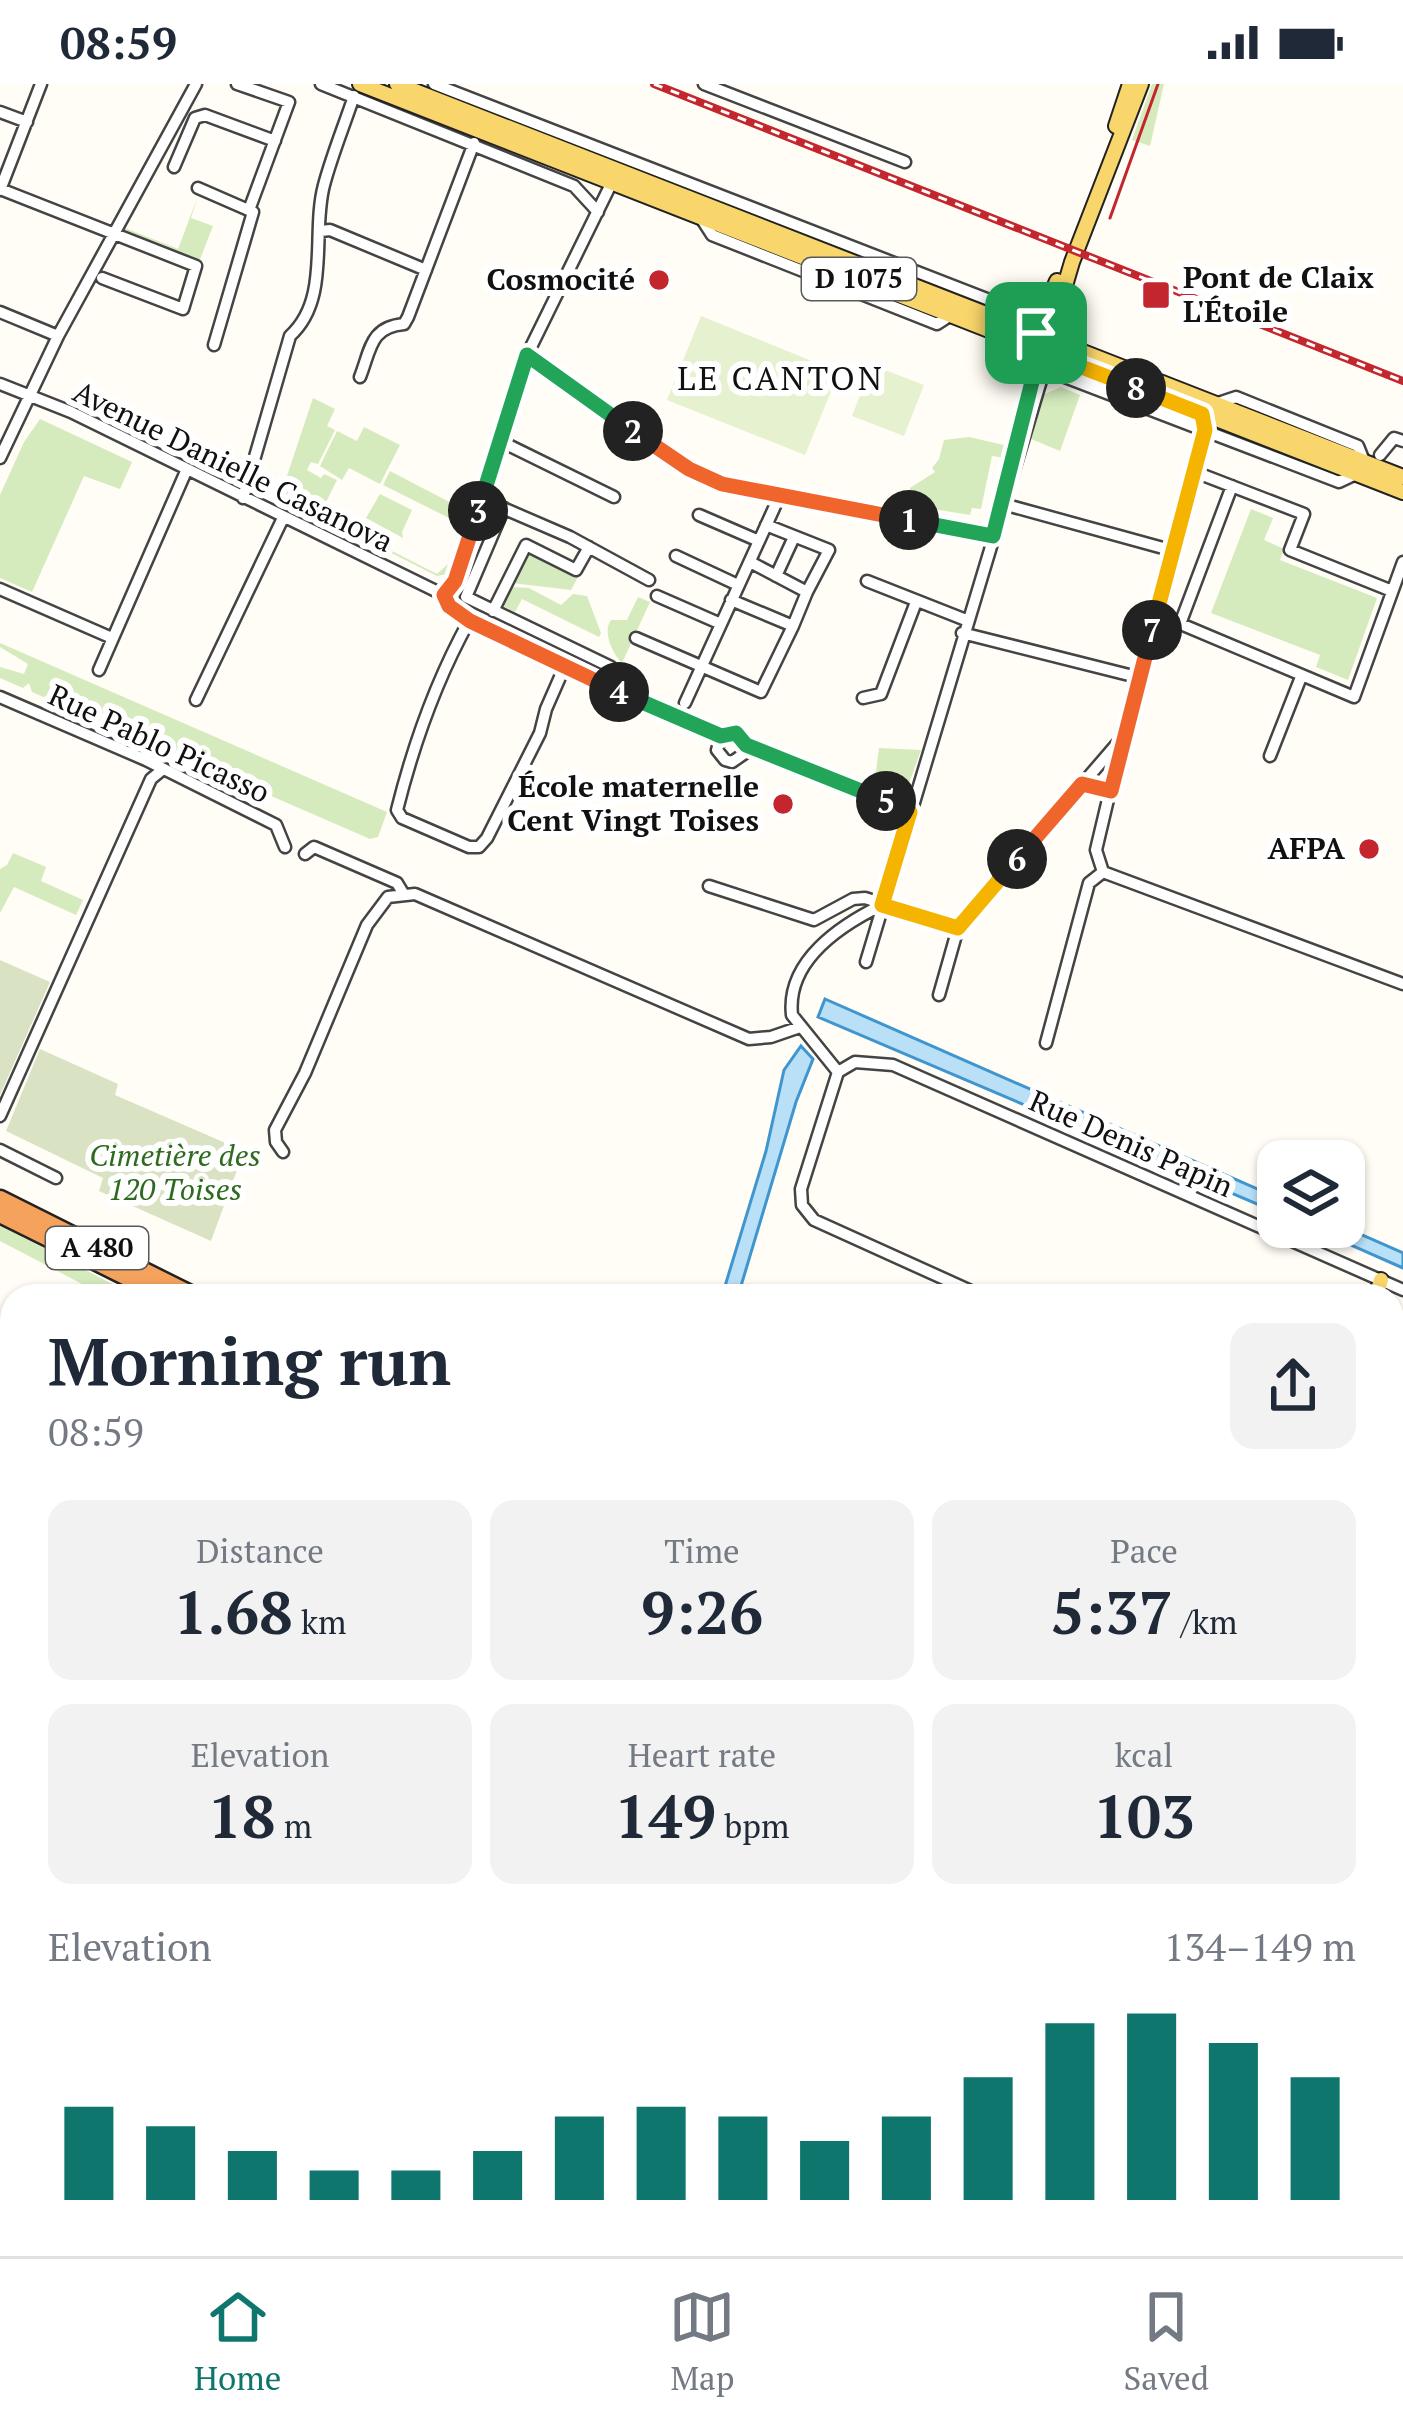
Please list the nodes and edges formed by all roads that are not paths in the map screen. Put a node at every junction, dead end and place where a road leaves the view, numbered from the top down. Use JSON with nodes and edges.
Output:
{"nodes":[{"id":1,"x":41,"y":84,"type":"edge"},
{"id":2,"x":196,"y":84,"type":"edge"},
{"id":3,"x":237,"y":84,"type":"edge"},
{"id":4,"x":321,"y":84,"type":"edge"},
{"id":5,"x":397,"y":84,"type":"edge"},
{"id":6,"x":434,"y":84,"type":"edge"},
{"id":7,"x":704,"y":84,"type":"edge"},
{"id":8,"x":1130,"y":84,"type":"edge"},
{"id":9,"x":1141,"y":84,"type":"edge"},
{"id":10,"x":357,"y":90,"type":"edge"},
{"id":11,"x":0,"y":112,"type":"edge"},
{"id":12,"x":520,"y":118,"type":"junction"},
{"id":13,"x":27,"y":122,"type":"junction"},
{"id":14,"x":527,"y":134,"type":"junction"},
{"id":15,"x":274,"y":141,"type":"junction"},
{"id":16,"x":474,"y":143,"type":"junction"},
{"id":17,"x":538,"y":154,"type":"junction"},
{"id":18,"x":905,"y":162,"type":"dead end"},
{"id":19,"x":524,"y":164,"type":"junction"},
{"id":20,"x":174,"y":166,"type":"dead end"},
{"id":21,"x":618,"y":171,"type":"junction"},
{"id":22,"x":198,"y":188,"type":"dead end"},
{"id":23,"x":0,"y":189,"type":"edge"},
{"id":24,"x":679,"y":194,"type":"junction"},
{"id":25,"x":249,"y":210,"type":"junction"},
{"id":26,"x":598,"y":212,"type":"junction"},
{"id":27,"x":766,"y":214,"type":"junction"},
{"id":28,"x":322,"y":231,"type":"junction"},
{"id":29,"x":113,"y":234,"type":"junction"},
{"id":30,"x":789,"y":236,"type":"junction"},
{"id":31,"x":426,"y":270,"type":"junction"},
{"id":32,"x":102,"y":278,"type":"dead end"},
{"id":33,"x":952,"y":293,"type":"junction"},
{"id":34,"x":0,"y":312,"type":"edge"},
{"id":35,"x":58,"y":335,"type":"junction"},
{"id":36,"x":214,"y":345,"type":"dead end"},
{"id":37,"x":1042,"y":352,"type":"junction"},
{"id":38,"x":527,"y":355,"type":"junction"},
{"id":39,"x":360,"y":377,"type":"dead end"},
{"id":40,"x":0,"y":384,"type":"edge"},
{"id":41,"x":28,"y":394,"type":"junction"},
{"id":42,"x":1209,"y":409,"type":"junction"},
{"id":43,"x":1276,"y":414,"type":"junction"},
{"id":44,"x":1256,"y":420,"type":"junction"},
{"id":45,"x":1205,"y":430,"type":"junction"},
{"id":46,"x":1403,"y":441,"type":"edge"},
{"id":47,"x":502,"y":442,"type":"junction"},
{"id":48,"x":1380,"y":455,"type":"dead end"},
{"id":49,"x":0,"y":458,"type":"edge"},
{"id":50,"x":1360,"y":467,"type":"junction"},
{"id":51,"x":187,"y":470,"type":"junction"},
{"id":52,"x":1195,"y":472,"type":"junction"},
{"id":53,"x":1403,"y":476,"type":"edge"},
{"id":54,"x":1232,"y":486,"type":"junction"},
{"id":55,"x":1403,"y":492,"type":"edge"},
{"id":56,"x":780,"y":495,"type":"junction"},
{"id":57,"x":614,"y":497,"type":"dead end"},
{"id":58,"x":243,"y":498,"type":"junction"},
{"id":59,"x":476,"y":504,"type":"junction"},
{"id":60,"x":1003,"y":504,"type":"junction"},
{"id":61,"x":504,"y":508,"type":"junction"},
{"id":62,"x":699,"y":515,"type":"dead end"},
{"id":63,"x":284,"y":518,"type":"junction"},
{"id":64,"x":766,"y":525,"type":"junction"},
{"id":65,"x":993,"y":536,"type":"junction"},
{"id":66,"x":794,"y":537,"type":"junction"},
{"id":67,"x":759,"y":541,"type":"junction"},
{"id":68,"x":589,"y":547,"type":"junction"},
{"id":69,"x":1174,"y":551,"type":"junction"},
{"id":70,"x":676,"y":556,"type":"dead end"},
{"id":71,"x":750,"y":562,"type":"junction"},
{"id":72,"x":1403,"y":562,"type":"edge"},
{"id":73,"x":776,"y":576,"type":"junction"},
{"id":74,"x":650,"y":580,"type":"dead end"},
{"id":75,"x":867,"y":581,"type":"dead end"},
{"id":76,"x":738,"y":585,"type":"junction"},
{"id":77,"x":0,"y":589,"type":"edge"},
{"id":78,"x":1392,"y":591,"type":"junction"},
{"id":79,"x":808,"y":592,"type":"junction"},
{"id":80,"x":444,"y":595,"type":"junction"},
{"id":81,"x":657,"y":596,"type":"dead end"},
{"id":82,"x":731,"y":600,"type":"junction"},
{"id":83,"x":916,"y":602,"type":"junction"},
{"id":84,"x":493,"y":611,"type":"junction"},
{"id":85,"x":1156,"y":614,"type":"junction"},
{"id":86,"x":966,"y":620,"type":"junction"},
{"id":87,"x":470,"y":621,"type":"junction"},
{"id":88,"x":721,"y":624,"type":"junction"},
{"id":89,"x":1180,"y":624,"type":"junction"},
{"id":90,"x":793,"y":626,"type":"junction"},
{"id":91,"x":962,"y":633,"type":"junction"},
{"id":92,"x":112,"y":638,"type":"junction"},
{"id":93,"x":636,"y":638,"type":"dead end"},
{"id":94,"x":701,"y":666,"type":"junction"},
{"id":95,"x":611,"y":667,"type":"dead end"},
{"id":96,"x":564,"y":668,"type":"junction"},
{"id":97,"x":99,"y":670,"type":"dead end"},
{"id":98,"x":1137,"y":677,"type":"junction"},
{"id":99,"x":1301,"y":677,"type":"junction"},
{"id":100,"x":0,"y":697,"type":"edge"},
{"id":101,"x":863,"y":698,"type":"dead end"},
{"id":102,"x":196,"y":700,"type":"dead end"},
{"id":103,"x":685,"y":703,"type":"dead end"},
{"id":104,"x":1124,"y":735,"type":"junction"},
{"id":105,"x":721,"y":736,"type":"junction"},
{"id":106,"x":746,"y":745,"type":"junction"},
{"id":107,"x":1270,"y":756,"type":"dead end"},
{"id":108,"x":162,"y":770,"type":"junction"},
{"id":109,"x":1082,"y":784,"type":"junction"},
{"id":110,"x":1111,"y":791,"type":"junction"},
{"id":111,"x":910,"y":812,"type":"junction"},
{"id":112,"x":285,"y":847,"type":"dead end"},
{"id":113,"x":304,"y":854,"type":"dead end"},
{"id":114,"x":1102,"y":872,"type":"junction"},
{"id":115,"x":710,"y":886,"type":"dead end"},
{"id":116,"x":403,"y":893,"type":"junction"},
{"id":117,"x":882,"y":905,"type":"junction"},
{"id":118,"x":958,"y":928,"type":"junction"},
{"id":119,"x":866,"y":962,"type":"dead end"},
{"id":120,"x":1403,"y":983,"type":"edge"},
{"id":121,"x":939,"y":995,"type":"dead end"},
{"id":122,"x":800,"y":1027,"type":"junction"},
{"id":123,"x":1046,"y":1042,"type":"dead end"},
{"id":124,"x":838,"y":1072,"type":"junction"},
{"id":125,"x":0,"y":1116,"type":"edge"},
{"id":126,"x":0,"y":1150,"type":"edge"},
{"id":127,"x":283,"y":1152,"type":"dead end"},
{"id":128,"x":56,"y":1178,"type":"dead end"},
{"id":129,"x":0,"y":1199,"type":"edge"},
{"id":130,"x":0,"y":1214,"type":"edge"},
{"id":131,"x":1381,"y":1280,"type":"junction"},
{"id":132,"x":140,"y":1284,"type":"edge"},
{"id":133,"x":170,"y":1284,"type":"edge"},
{"id":134,"x":955,"y":1284,"type":"edge"},
{"id":135,"x":1380,"y":1284,"type":"edge"},
{"id":136,"x":1390,"y":1284,"type":"edge"}],
"edges":[{"from":1,"to":13,"type":"street"},
{"from":2,"to":29,"type":"street"},
{"from":3,"to":15,"type":"street"},
{"from":4,"to":10,"type":"street"},
{"from":5,"to":14,"type":"main road","number":"D 1075"},
{"from":6,"to":12,"type":"street"},
{"from":7,"to":18,"type":"street"},
{"from":8,"to":37,"type":"main road"},
{"from":9,"to":37,"type":"main road"},
{"from":10,"to":16,"type":"street"},
{"from":10,"to":17,"type":"main road","number":"D 1075"},
{"from":10,"to":28,"type":"street"},
{"from":11,"to":13,"type":"street"},
{"from":12,"to":14,"type":"street"},
{"from":12,"to":21,"type":"street"},
{"from":13,"to":23,"type":"street"},
{"from":14,"to":21,"type":"main road","number":"D 1075"},
{"from":15,"to":20,"type":"street"},
{"from":15,"to":25,"type":"street"},
{"from":16,"to":19,"type":"street"},
{"from":16,"to":31,"type":"street"},
{"from":17,"to":19,"type":"street"},
{"from":17,"to":21,"type":"main road","number":"D 1075"},
{"from":19,"to":26,"type":"street"},
{"from":21,"to":24,"type":"main road","number":"D 1075"},
{"from":21,"to":24,"type":"street"},
{"from":21,"to":26,"type":"street"},
{"from":22,"to":25,"type":"street"},
{"from":23,"to":29,"type":"street"},
{"from":24,"to":27,"type":"street"},
{"from":24,"to":30,"type":"main road","number":"D 1075"},
{"from":24,"to":37,"type":"main road","number":"D 1075"},
{"from":25,"to":36,"type":"street"},
{"from":26,"to":38,"type":"street"},
{"from":27,"to":30,"type":"street"},
{"from":27,"to":33,"type":"street"},
{"from":28,"to":31,"type":"street"},
{"from":28,"to":58,"type":"street"},
{"from":29,"to":32,"type":"street"},
{"from":29,"to":35,"type":"street"},
{"from":30,"to":33,"type":"main road","number":"D 1075"},
{"from":31,"to":39,"type":"street"},
{"from":33,"to":37,"type":"main road","number":"D 1075"},
{"from":34,"to":35,"type":"street"},
{"from":35,"to":41,"type":"street"},
{"from":37,"to":42,"type":"main road","number":"D 1075"},
{"from":37,"to":45,"type":"street"},
{"from":37,"to":60,"type":"street"},
{"from":38,"to":47,"type":"street"},
{"from":38,"to":56,"type":"street"},
{"from":40,"to":41,"type":"street","name":"Avenue Danielle Casanova"},
{"from":41,"to":49,"type":"street"},
{"from":41,"to":51,"type":"street","name":"Avenue Danielle Casanova"},
{"from":42,"to":43,"type":"street"},
{"from":42,"to":44,"type":"main road","number":"D 1075"},
{"from":42,"to":45,"type":"street"},
{"from":42,"to":50,"type":"main road","number":"D 1075"},
{"from":43,"to":44,"type":"street"},
{"from":43,"to":50,"type":"street"},
{"from":44,"to":50,"type":"main road","number":"D 1075"},
{"from":45,"to":50,"type":"street"},
{"from":45,"to":52,"type":"street"},
{"from":46,"to":48,"type":"street"},
{"from":47,"to":57,"type":"street"},
{"from":47,"to":59,"type":"street"},
{"from":50,"to":53,"type":"main road","number":"D 1075"},
{"from":50,"to":55,"type":"main road","number":"D 1075"},
{"from":51,"to":58,"type":"street","name":"Avenue Danielle Casanova"},
{"from":51,"to":92,"type":"street"},
{"from":52,"to":54,"type":"street"},
{"from":52,"to":69,"type":"street"},
{"from":54,"to":78,"type":"street"},
{"from":54,"to":89,"type":"street"},
{"from":56,"to":64,"type":"street"},
{"from":56,"to":65,"type":"street"},
{"from":58,"to":63,"type":"street","name":"Avenue Danielle Casanova"},
{"from":59,"to":61,"type":"street"},
{"from":59,"to":80,"type":"street"},
{"from":60,"to":65,"type":"street"},
{"from":60,"to":69,"type":"street"},
{"from":61,"to":68,"type":"street"},
{"from":61,"to":84,"type":"street"},
{"from":62,"to":67,"type":"street"},
{"from":63,"to":80,"type":"street","name":"Avenue Danielle Casanova"},
{"from":63,"to":102,"type":"street"},
{"from":64,"to":66,"type":"street"},
{"from":64,"to":67,"type":"street"},
{"from":65,"to":86,"type":"street"},
{"from":66,"to":73,"type":"street"},
{"from":66,"to":79,"type":"street"},
{"from":67,"to":71,"type":"street"},
{"from":68,"to":74,"type":"street"},
{"from":68,"to":84,"type":"street"},
{"from":69,"to":85,"type":"street"},
{"from":70,"to":76,"type":"street"},
{"from":71,"to":73,"type":"street"},
{"from":71,"to":76,"type":"street"},
{"from":72,"to":78,"type":"street"},
{"from":73,"to":79,"type":"street"},
{"from":75,"to":83,"type":"street"},
{"from":76,"to":82,"type":"street"},
{"from":77,"to":92,"type":"street"},
{"from":78,"to":99,"type":"street"},
{"from":79,"to":90,"type":"street"},
{"from":80,"to":87,"type":"street","name":"Avenue Danielle Casanova"},
{"from":81,"to":88,"type":"street"},
{"from":82,"to":88,"type":"street"},
{"from":82,"to":90,"type":"street"},
{"from":83,"to":86,"type":"street"},
{"from":83,"to":101,"type":"street"},
{"from":84,"to":95,"type":"street"},
{"from":85,"to":89,"type":"street"},
{"from":85,"to":98,"type":"street"},
{"from":86,"to":91,"type":"street"},
{"from":87,"to":96,"type":"street","name":"Avenue Danielle Casanova"},
{"from":87,"to":96,"type":"street"},
{"from":88,"to":94,"type":"street"},
{"from":89,"to":99,"type":"street"},
{"from":90,"to":94,"type":"street"},
{"from":91,"to":98,"type":"street"},
{"from":91,"to":111,"type":"street"},
{"from":92,"to":97,"type":"street"},
{"from":93,"to":94,"type":"street"},
{"from":94,"to":103,"type":"street"},
{"from":96,"to":105,"type":"street","name":"Avenue Danielle Casanova"},
{"from":98,"to":104,"type":"street"},
{"from":99,"to":107,"type":"street"},
{"from":100,"to":108,"type":"street","name":"Rue Pablo Picasso"},
{"from":104,"to":109,"type":"street"},
{"from":104,"to":110,"type":"street"},
{"from":105,"to":106,"type":"street"},
{"from":105,"to":106,"type":"street"},
{"from":106,"to":111,"type":"street"},
{"from":108,"to":112,"type":"street","name":"Rue Pablo Picasso"},
{"from":108,"to":125,"type":"street"},
{"from":109,"to":110,"type":"street"},
{"from":109,"to":118,"type":"street"},
{"from":110,"to":114,"type":"street"},
{"from":111,"to":117,"type":"street"},
{"from":113,"to":116,"type":"street"},
{"from":114,"to":120,"type":"street"},
{"from":114,"to":123,"type":"street"},
{"from":115,"to":117,"type":"street"},
{"from":116,"to":122,"type":"street"},
{"from":116,"to":127,"type":"street"},
{"from":117,"to":118,"type":"street"},
{"from":117,"to":119,"type":"street"},
{"from":117,"to":122,"type":"street"},
{"from":118,"to":121,"type":"street"},
{"from":122,"to":124,"type":"street"},
{"from":124,"to":131,"type":"street","name":"Rue Denis Papin"},
{"from":124,"to":134,"type":"street"},
{"from":126,"to":128,"type":"street"},
{"from":129,"to":133,"type":"highway","number":"A 480"},
{"from":130,"to":132,"type":"highway","number":"A 480"},
{"from":131,"to":135,"type":"main road"},
{"from":131,"to":136,"type":"street","name":"Rue Denis Papin"}]}
